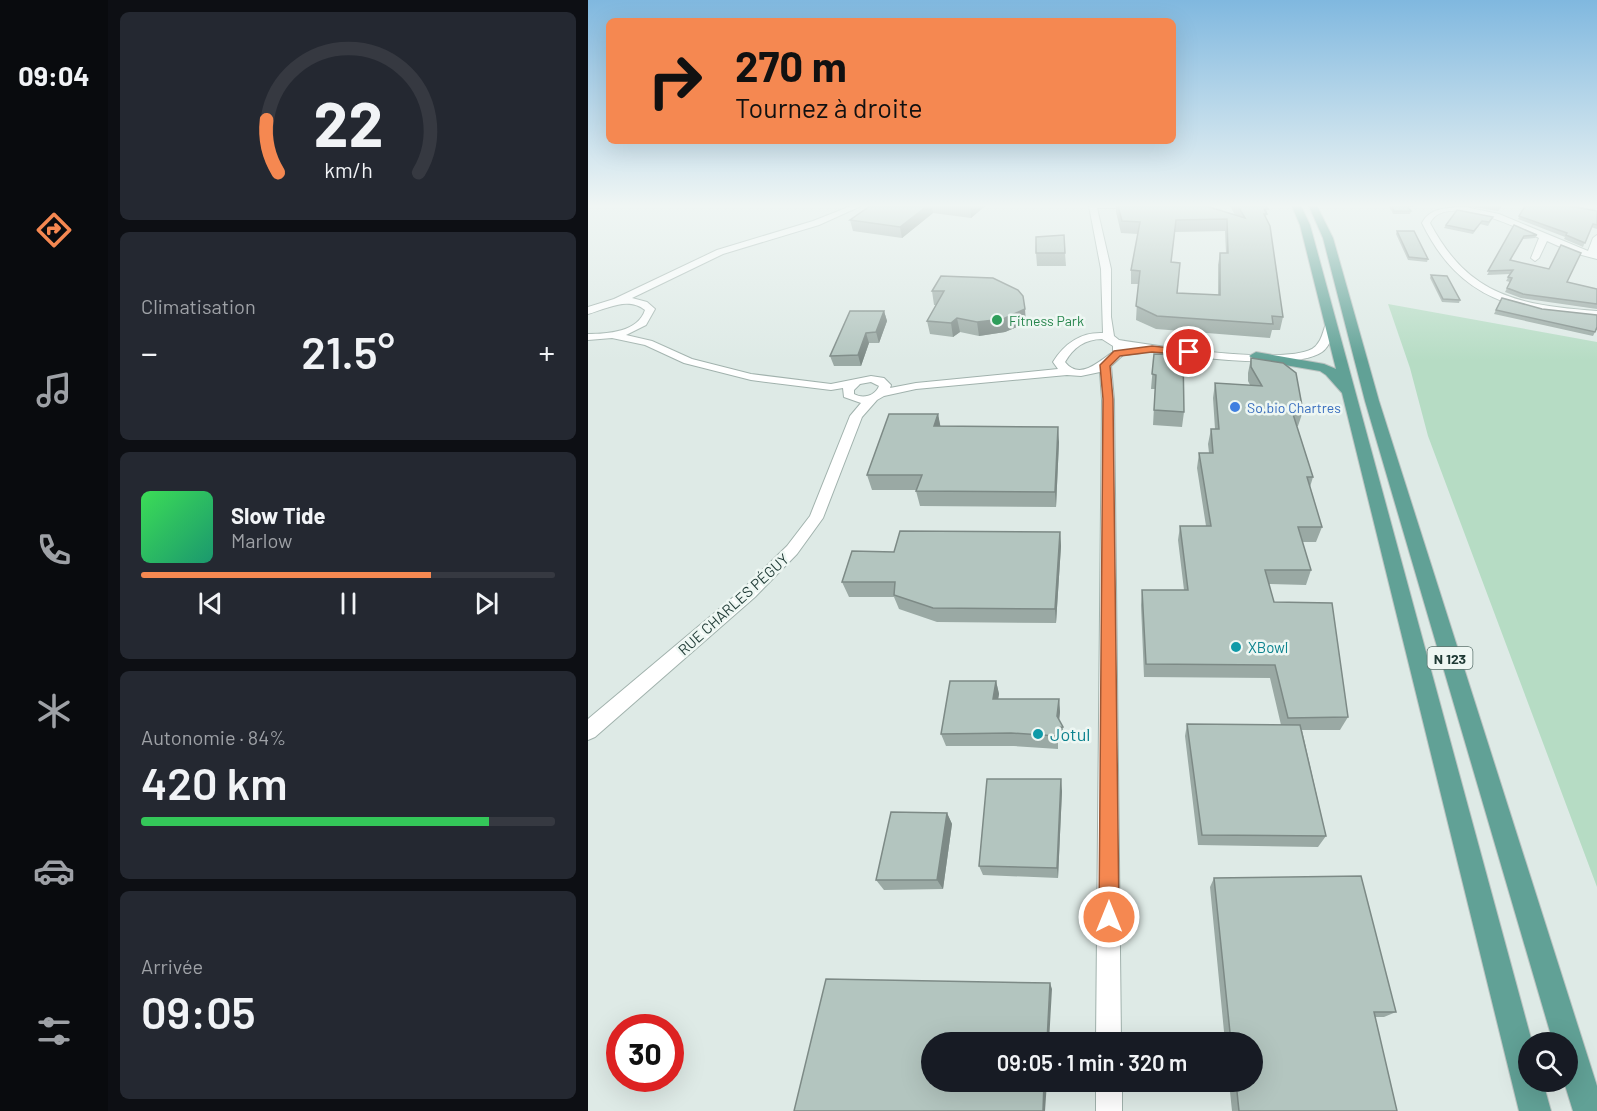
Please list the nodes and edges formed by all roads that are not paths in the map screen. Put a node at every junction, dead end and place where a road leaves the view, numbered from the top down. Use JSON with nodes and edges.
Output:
{"nodes":[{"id":1,"x":706,"y":258,"type":"edge"},
{"id":2,"x":1104,"y":258,"type":"edge"},
{"id":3,"x":1314,"y":258,"type":"edge"},
{"id":4,"x":1333,"y":258,"type":"edge"},
{"id":5,"x":1446,"y":258,"type":"edge"},
{"id":6,"x":652,"y":286,"type":"junction"},
{"id":7,"x":614,"y":303,"type":"junction"},
{"id":8,"x":642,"y":303,"type":"junction"},
{"id":9,"x":590,"y":309,"type":"edge"},
{"id":10,"x":1597,"y":314,"type":"edge"},
{"id":11,"x":1106,"y":317,"type":"junction"},
{"id":12,"x":1331,"y":323,"type":"junction"},
{"id":13,"x":641,"y":324,"type":"junction"},
{"id":14,"x":611,"y":335,"type":"junction"},
{"id":15,"x":1089,"y":336,"type":"junction"},
{"id":16,"x":588,"y":337,"type":"edge"},
{"id":17,"x":648,"y":343,"type":"junction"},
{"id":18,"x":1114,"y":345,"type":"junction"},
{"id":19,"x":1256,"y":356,"type":"junction"},
{"id":20,"x":1059,"y":362,"type":"junction"},
{"id":21,"x":1105,"y":365,"type":"junction"},
{"id":22,"x":1069,"y":371,"type":"junction"},
{"id":23,"x":1087,"y":373,"type":"junction"},
{"id":24,"x":1026,"y":376,"type":"junction"},
{"id":25,"x":857,"y":381,"type":"junction"},
{"id":26,"x":831,"y":387,"type":"junction"},
{"id":27,"x":1106,"y":388,"type":"junction"},
{"id":28,"x":880,"y":391,"type":"junction"},
{"id":29,"x":850,"y":397,"type":"junction"},
{"id":30,"x":1349,"y":398,"type":"junction"},
{"id":31,"x":856,"y":416,"type":"junction"},
{"id":32,"x":588,"y":731,"type":"edge"},
{"id":33,"x":1109,"y":1032,"type":"edge"},
{"id":34,"x":1109,"y":1092,"type":"edge"},
{"id":35,"x":1109,"y":1111,"type":"edge"},
{"id":36,"x":1535,"y":1111,"type":"edge"},
{"id":37,"x":1589,"y":1111,"type":"edge"}],
"edges":[{"from":1,"to":6,"type":"street"},
{"from":2,"to":11,"type":"street"},
{"from":3,"to":12,"type":"main road","number":"N 123"},
{"from":4,"to":37,"type":"main road","number":"N 123"},
{"from":5,"to":10,"type":"street"},
{"from":6,"to":7,"type":"street"},
{"from":6,"to":8,"type":"street"},
{"from":7,"to":8,"type":"street"},
{"from":7,"to":9,"type":"street"},
{"from":8,"to":13,"type":"street"},
{"from":11,"to":15,"type":"street"},
{"from":11,"to":18,"type":"street"},
{"from":12,"to":19,"type":"street"},
{"from":12,"to":30,"type":"main road","number":"N 123"},
{"from":13,"to":14,"type":"street"},
{"from":13,"to":17,"type":"street"},
{"from":14,"to":16,"type":"street"},
{"from":14,"to":17,"type":"street"},
{"from":15,"to":18,"type":"street"},
{"from":15,"to":20,"type":"street"},
{"from":17,"to":26,"type":"street"},
{"from":18,"to":19,"type":"street"},
{"from":18,"to":21,"type":"street"},
{"from":19,"to":30,"type":"main road"},
{"from":20,"to":22,"type":"street"},
{"from":20,"to":24,"type":"street"},
{"from":21,"to":23,"type":"street"},
{"from":21,"to":27,"type":"street"},
{"from":22,"to":23,"type":"street"},
{"from":22,"to":24,"type":"street"},
{"from":23,"to":27,"type":"street"},
{"from":24,"to":28,"type":"street"},
{"from":25,"to":26,"type":"street"},
{"from":25,"to":28,"type":"street"},
{"from":25,"to":29,"type":"street"},
{"from":26,"to":29,"type":"street"},
{"from":27,"to":33,"type":"street"},
{"from":28,"to":29,"type":"street"},
{"from":28,"to":31,"type":"street","name":"RUE CHARLES PÉGUY"},
{"from":29,"to":31,"type":"street"},
{"from":30,"to":36,"type":"main road","number":"N 123"},
{"from":31,"to":32,"type":"street","name":"RUE CHARLES PÉGUY"},
{"from":34,"to":35,"type":"street"}]}
